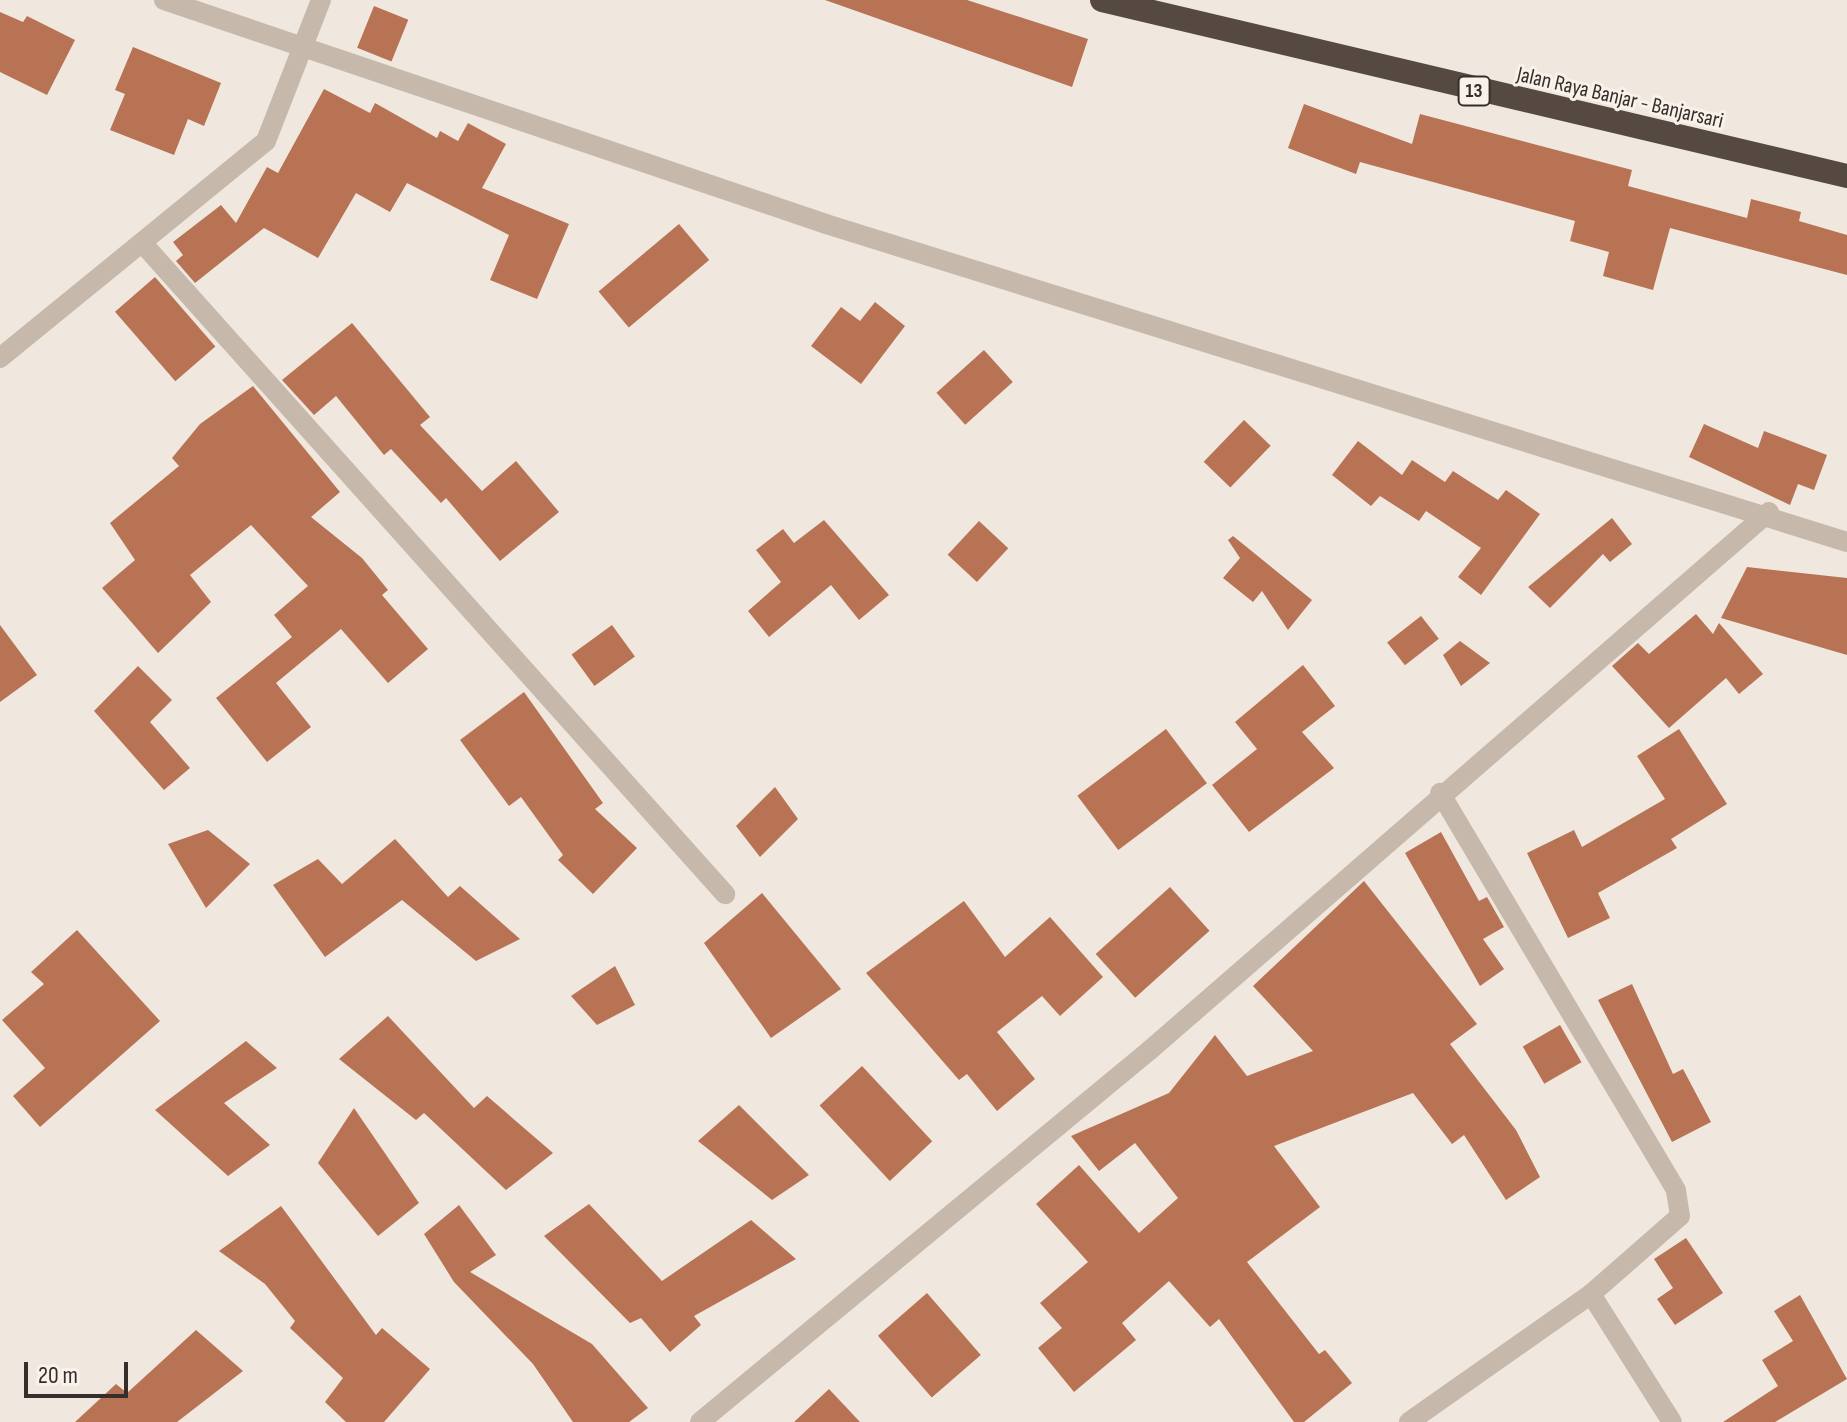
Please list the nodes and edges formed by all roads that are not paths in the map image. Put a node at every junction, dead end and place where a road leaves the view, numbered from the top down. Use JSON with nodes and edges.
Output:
{"nodes":[{"id":1,"x":164,"y":0,"type":"edge"},
{"id":2,"x":321,"y":0,"type":"edge"},
{"id":3,"x":1102,"y":0,"type":"edge"},
{"id":4,"x":309,"y":43,"type":"junction"},
{"id":5,"x":1847,"y":176,"type":"edge"},
{"id":6,"x":145,"y":246,"type":"junction"},
{"id":7,"x":0,"y":358,"type":"edge"},
{"id":8,"x":1769,"y":512,"type":"junction"},
{"id":9,"x":1847,"y":542,"type":"edge"},
{"id":10,"x":1440,"y":793,"type":"junction"},
{"id":11,"x":725,"y":894,"type":"dead end"},
{"id":12,"x":1591,"y":1294,"type":"junction"},
{"id":13,"x":700,"y":1422,"type":"edge"},
{"id":14,"x":1409,"y":1422,"type":"edge"},
{"id":15,"x":1672,"y":1422,"type":"edge"}],
"edges":[{"from":1,"to":4,"type":"street"},
{"from":2,"to":4,"type":"street"},
{"from":3,"to":5,"type":"highway","name":"Jalan Raya Banjar - Banjarsari","number":"13"},
{"from":4,"to":6,"type":"street"},
{"from":4,"to":8,"type":"street"},
{"from":6,"to":7,"type":"street"},
{"from":6,"to":11,"type":"street"},
{"from":8,"to":9,"type":"street"},
{"from":8,"to":10,"type":"street"},
{"from":10,"to":12,"type":"street"},
{"from":10,"to":13,"type":"street"},
{"from":12,"to":14,"type":"street"},
{"from":12,"to":15,"type":"street"}]}
